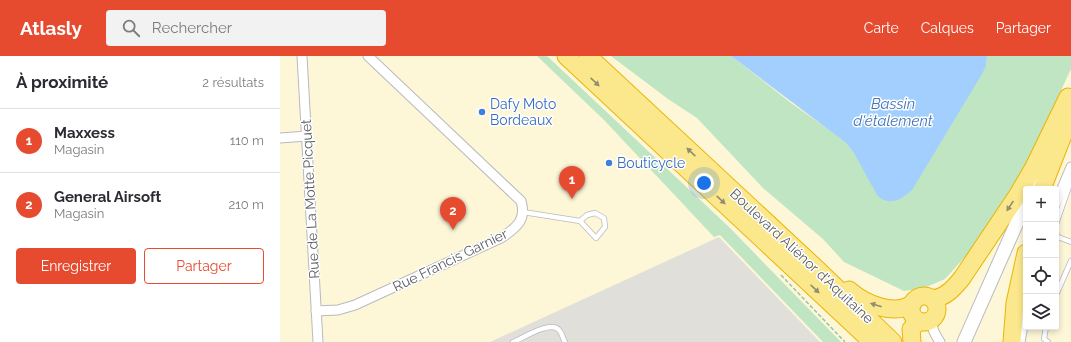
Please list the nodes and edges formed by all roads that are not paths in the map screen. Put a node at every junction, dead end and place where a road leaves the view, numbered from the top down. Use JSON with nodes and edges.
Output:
{"nodes":[{"id":1,"x":302,"y":56,"type":"edge"},
{"id":2,"x":368,"y":56,"type":"edge"},
{"id":3,"x":566,"y":56,"type":"edge"},
{"id":4,"x":588,"y":56,"type":"edge"},
{"id":5,"x":592,"y":56,"type":"edge"},
{"id":6,"x":607,"y":74,"type":"junction"},
{"id":7,"x":1070,"y":99,"type":"edge"},
{"id":8,"x":1071,"y":115,"type":"edge"},
{"id":9,"x":307,"y":136,"type":"junction"},
{"id":10,"x":280,"y":138,"type":"edge"},
{"id":11,"x":1071,"y":167,"type":"edge"},
{"id":12,"x":1071,"y":181,"type":"edge"},
{"id":13,"x":1033,"y":186,"type":"edge"},
{"id":14,"x":1043,"y":186,"type":"edge"},
{"id":15,"x":1059,"y":196,"type":"edge"},
{"id":16,"x":1023,"y":209,"type":"edge"},
{"id":17,"x":523,"y":212,"type":"junction"},
{"id":18,"x":580,"y":222,"type":"junction"},
{"id":19,"x":1057,"y":222,"type":"edge"},
{"id":20,"x":1059,"y":236,"type":"edge"},
{"id":21,"x":1071,"y":242,"type":"edge"},
{"id":22,"x":1025,"y":258,"type":"edge"},
{"id":23,"x":1071,"y":260,"type":"edge"},
{"id":24,"x":817,"y":269,"type":"junction"},
{"id":25,"x":1056,"y":294,"type":"edge"},
{"id":26,"x":933,"y":299,"type":"junction"},
{"id":27,"x":913,"y":303,"type":"junction"},
{"id":28,"x":316,"y":311,"type":"junction"},
{"id":29,"x":926,"y":320,"type":"junction"},
{"id":30,"x":1023,"y":326,"type":"edge"},
{"id":31,"x":1046,"y":330,"type":"edge"},
{"id":32,"x":318,"y":342,"type":"edge"},
{"id":33,"x":513,"y":342,"type":"edge"},
{"id":34,"x":565,"y":342,"type":"edge"},
{"id":35,"x":872,"y":342,"type":"edge"},
{"id":36,"x":893,"y":342,"type":"edge"},
{"id":37,"x":912,"y":342,"type":"edge"},
{"id":38,"x":936,"y":342,"type":"edge"},
{"id":39,"x":940,"y":342,"type":"edge"},
{"id":40,"x":964,"y":342,"type":"edge"},
{"id":41,"x":1012,"y":342,"type":"edge"},
{"id":42,"x":1020,"y":342,"type":"edge"},
{"id":43,"x":1048,"y":342,"type":"edge"}],
"edges":[{"from":1,"to":9,"type":"street","name":"Rue de La Motte Picquet"},
{"from":2,"to":17,"type":"street"},
{"from":3,"to":35,"type":"highway","name":"Boulevard Aliénor d'Aquitaine","one_way":true},
{"from":4,"to":6,"type":"highway","name":"Boulevard Aliénor d'Aquitaine"},
{"from":5,"to":6,"type":"lane"},
{"from":24,"to":6,"type":"highway","name":"Boulevard Aliénor d'Aquitaine","one_way":true},
{"from":7,"to":13,"type":"street"},
{"from":7,"to":26,"type":"highway","one_way":true},
{"from":8,"to":14,"type":"highway"},
{"from":9,"to":10,"type":"street"},
{"from":9,"to":28,"type":"street","name":"Rue de La Motte Picquet"},
{"from":11,"to":15,"type":"street"},
{"from":12,"to":19,"type":"lane"},
{"from":16,"to":40,"type":"street"},
{"from":17,"to":18,"type":"lane"},
{"from":17,"to":28,"type":"street","name":"Rue Francis Garnier"},
{"from":18,"to":18,"type":"lane"},
{"from":20,"to":21,"type":"lane"},
{"from":22,"to":41,"type":"highway"},
{"from":23,"to":25,"type":"lane"},
{"from":27,"to":24,"type":"highway","one_way":true},
{"from":24,"to":36,"type":"highway","name":"Boulevard Aliénor d'Aquitaine"},
{"from":26,"to":27,"type":"highway"},
{"from":26,"to":29,"type":"highway"},
{"from":27,"to":29,"type":"highway"},
{"from":28,"to":32,"type":"street","name":"Rue de La Motte Picquet"},
{"from":29,"to":37,"type":"highway"},
{"from":29,"to":38,"type":"street"},
{"from":29,"to":39,"type":"street"},
{"from":30,"to":42,"type":"street"},
{"from":31,"to":43,"type":"lane"},
{"from":33,"to":34,"type":"lane"}]}
